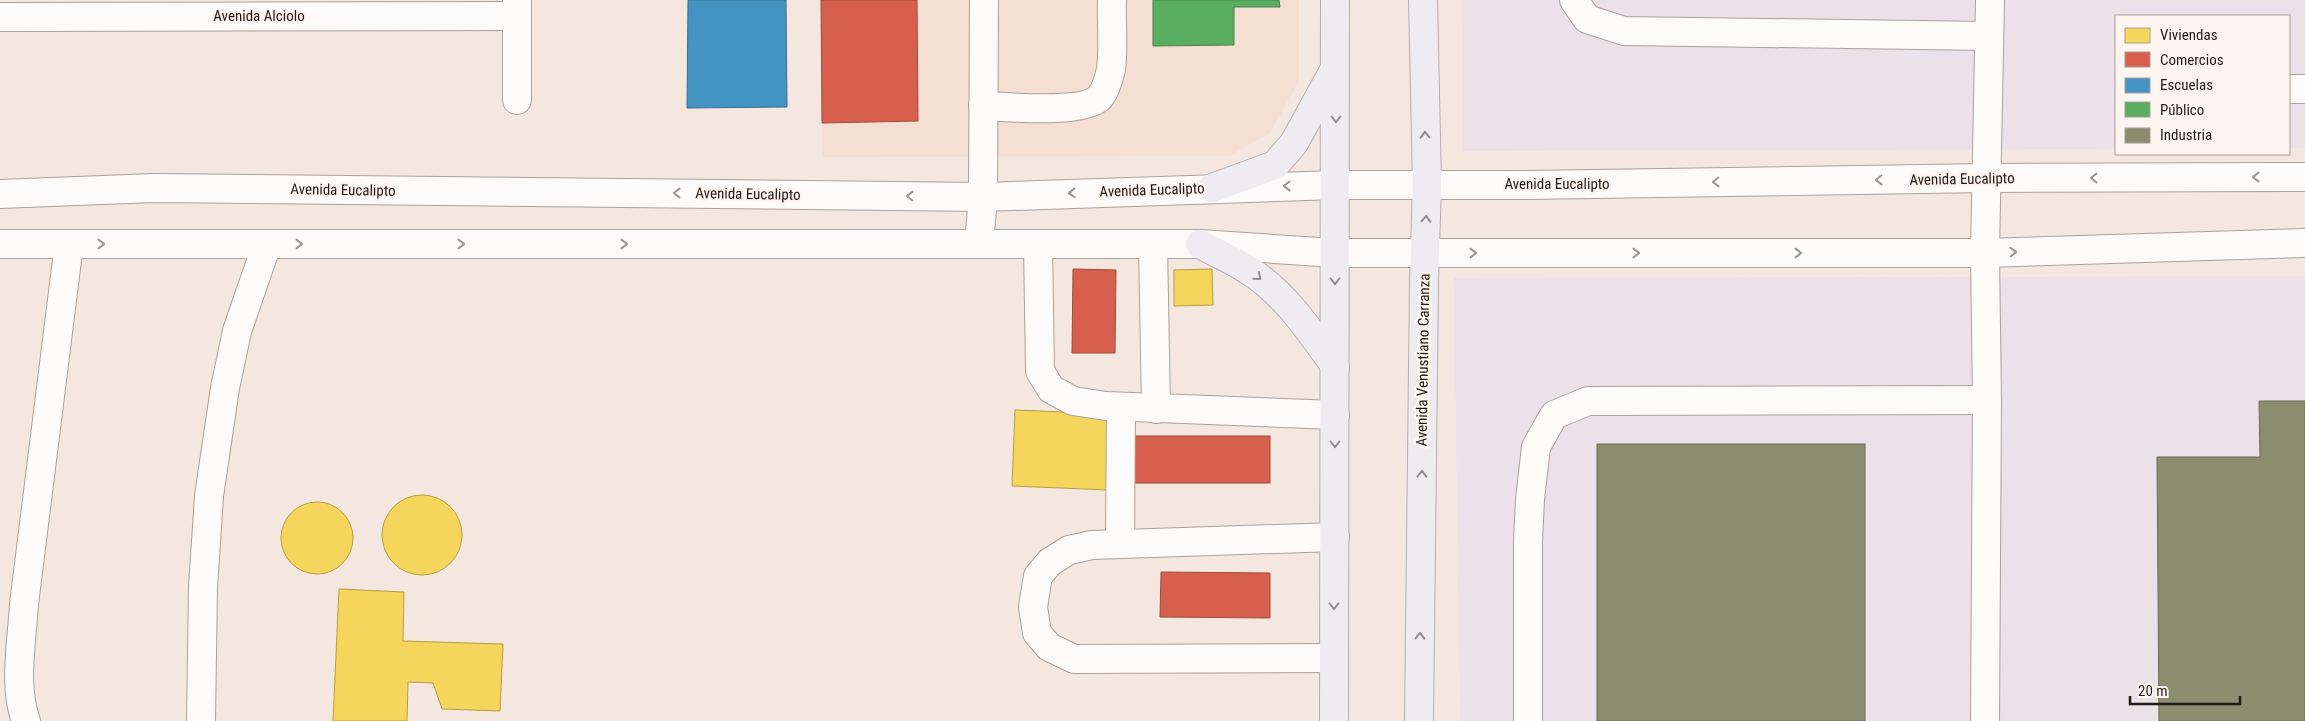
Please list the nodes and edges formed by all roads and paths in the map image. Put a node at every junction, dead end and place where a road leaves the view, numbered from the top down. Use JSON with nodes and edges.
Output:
{"nodes":[{"id":1,"x":984,"y":0,"type":"edge"},
{"id":2,"x":1112,"y":0,"type":"edge"},
{"id":3,"x":1335,"y":0,"type":"edge"},
{"id":4,"x":1423,"y":0,"type":"edge"},
{"id":5,"x":1574,"y":0,"type":"edge"},
{"id":6,"x":1990,"y":0,"type":"edge"},
{"id":7,"x":517,"y":8,"type":"edge"},
{"id":8,"x":0,"y":17,"type":"edge"},
{"id":9,"x":1989,"y":36,"type":"junction"},
{"id":10,"x":1336,"y":66,"type":"junction"},
{"id":11,"x":2290,"y":89,"type":"edge"},
{"id":12,"x":2305,"y":89,"type":"edge"},
{"id":13,"x":517,"y":100,"type":"dead end"},
{"id":14,"x":984,"y":106,"type":"junction"},
{"id":15,"x":2305,"y":177,"type":"edge"},
{"id":16,"x":1987,"y":178,"type":"junction"},
{"id":17,"x":1427,"y":184,"type":"junction"},
{"id":18,"x":1336,"y":185,"type":"junction"},
{"id":19,"x":1212,"y":188,"type":"junction"},
{"id":20,"x":0,"y":194,"type":"edge"},
{"id":21,"x":983,"y":197,"type":"junction"},
{"id":22,"x":2305,"y":243,"type":"edge"},
{"id":23,"x":0,"y":244,"type":"edge"},
{"id":24,"x":69,"y":244,"type":"junction"},
{"id":25,"x":267,"y":244,"type":"junction"},
{"id":26,"x":979,"y":244,"type":"junction"},
{"id":27,"x":1038,"y":244,"type":"junction"},
{"id":28,"x":1153,"y":244,"type":"junction"},
{"id":29,"x":1200,"y":244,"type":"junction"},
{"id":30,"x":1334,"y":253,"type":"junction"},
{"id":31,"x":1424,"y":253,"type":"junction"},
{"id":32,"x":1985,"y":253,"type":"junction"},
{"id":33,"x":1335,"y":366,"type":"junction"},
{"id":34,"x":1987,"y":400,"type":"junction"},
{"id":35,"x":1121,"y":407,"type":"junction"},
{"id":36,"x":1156,"y":409,"type":"junction"},
{"id":37,"x":1334,"y":415,"type":"junction"},
{"id":38,"x":1334,"y":537,"type":"junction"},
{"id":39,"x":1120,"y":544,"type":"junction"},
{"id":40,"x":1334,"y":658,"type":"junction"},
{"id":41,"x":26,"y":721,"type":"edge"},
{"id":42,"x":201,"y":721,"type":"edge"},
{"id":43,"x":1334,"y":721,"type":"edge"},
{"id":44,"x":1419,"y":721,"type":"edge"},
{"id":45,"x":1528,"y":721,"type":"edge"},
{"id":46,"x":1985,"y":721,"type":"edge"}],
"edges":[{"from":1,"to":14,"type":"street"},
{"from":2,"to":14,"type":"street"},
{"from":3,"to":10,"type":"main road"},
{"from":17,"to":4,"type":"main road","name":"Avenida Venustiano Carranza","one_way":true},
{"from":5,"to":9,"type":"street"},
{"from":6,"to":9,"type":"street"},
{"from":7,"to":8,"type":"street","name":"Avenida Alciolo"},
{"from":7,"to":13,"type":"street"},
{"from":9,"to":16,"type":"street"},
{"from":10,"to":18,"type":"main road","one_way":true},
{"from":10,"to":19,"type":"main road"},
{"from":11,"to":12,"type":"street"},
{"from":14,"to":21,"type":"street"},
{"from":15,"to":16,"type":"street","name":"Avenida Eucalipto","one_way":true},
{"from":16,"to":17,"type":"street","name":"Avenida Eucalipto","one_way":true},
{"from":16,"to":32,"type":"street"},
{"from":17,"to":18,"type":"street","name":"Avenida Eucalipto"},
{"from":31,"to":17,"type":"main road","name":"Avenida Venustiano Carranza","one_way":true},
{"from":18,"to":19,"type":"street","name":"Avenida Eucalipto","one_way":true},
{"from":18,"to":30,"type":"main road"},
{"from":19,"to":21,"type":"street","name":"Avenida Eucalipto","one_way":true},
{"from":21,"to":20,"type":"street","name":"Avenida Eucalipto","one_way":true},
{"from":21,"to":26,"type":"street"},
{"from":32,"to":22,"type":"street","one_way":true},
{"from":23,"to":24,"type":"street"},
{"from":24,"to":25,"type":"street","one_way":true},
{"from":24,"to":41,"type":"street"},
{"from":25,"to":26,"type":"street","one_way":true},
{"from":25,"to":42,"type":"street"},
{"from":26,"to":27,"type":"street"},
{"from":27,"to":28,"type":"street"},
{"from":27,"to":35,"type":"street"},
{"from":28,"to":29,"type":"street"},
{"from":28,"to":36,"type":"street"},
{"from":29,"to":30,"type":"street"},
{"from":29,"to":33,"type":"main road","one_way":true},
{"from":30,"to":31,"type":"street"},
{"from":30,"to":33,"type":"main road","one_way":true},
{"from":31,"to":32,"type":"street","one_way":true},
{"from":44,"to":31,"type":"main road","name":"Avenida Venustiano Carranza","one_way":true},
{"from":32,"to":34,"type":"street"},
{"from":33,"to":37,"type":"main road"},
{"from":34,"to":45,"type":"street"},
{"from":34,"to":46,"type":"street"},
{"from":35,"to":36,"type":"street"},
{"from":35,"to":39,"type":"street"},
{"from":36,"to":37,"type":"street"},
{"from":37,"to":38,"type":"main road","one_way":true},
{"from":38,"to":39,"type":"street"},
{"from":38,"to":40,"type":"main road","one_way":true},
{"from":39,"to":40,"type":"street"},
{"from":40,"to":43,"type":"main road"}]}
